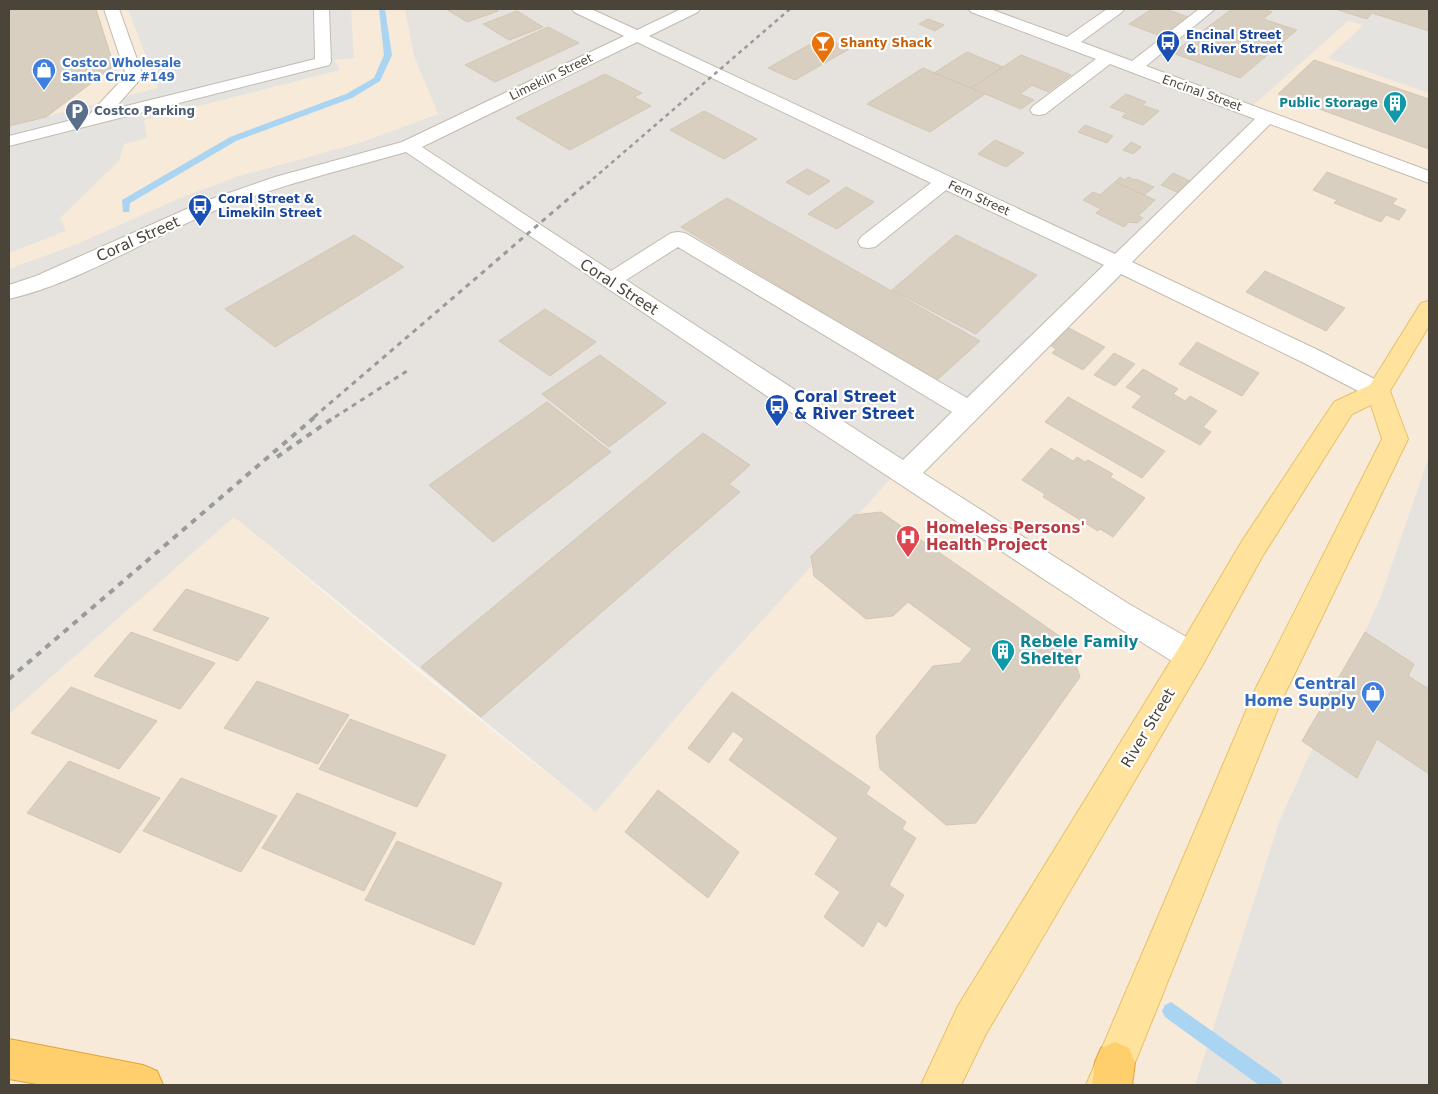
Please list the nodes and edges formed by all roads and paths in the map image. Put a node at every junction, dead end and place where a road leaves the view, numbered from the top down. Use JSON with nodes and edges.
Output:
{"nodes":[{"id":1,"x":111,"y":9,"type":"edge"},
{"id":2,"x":321,"y":9,"type":"edge"},
{"id":3,"x":579,"y":9,"type":"edge"},
{"id":4,"x":693,"y":9,"type":"edge"},
{"id":5,"x":976,"y":9,"type":"edge"},
{"id":6,"x":1020,"y":9,"type":"edge"},
{"id":7,"x":1208,"y":9,"type":"edge"},
{"id":8,"x":1111,"y":10,"type":"edge"},
{"id":9,"x":1003,"y":19,"type":"junction"},
{"id":10,"x":635,"y":36,"type":"junction"},
{"id":11,"x":1068,"y":44,"type":"junction"},
{"id":12,"x":1108,"y":58,"type":"junction"},
{"id":13,"x":1133,"y":68,"type":"junction"},
{"id":14,"x":1039,"y":110,"type":"dead end"},
{"id":15,"x":1267,"y":118,"type":"junction"},
{"id":16,"x":95,"y":119,"type":"junction"},
{"id":17,"x":9,"y":141,"type":"edge"},
{"id":18,"x":410,"y":146,"type":"junction"},
{"id":19,"x":1429,"y":178,"type":"edge"},
{"id":20,"x":944,"y":182,"type":"junction"},
{"id":21,"x":868,"y":242,"type":"dead end"},
{"id":22,"x":1118,"y":264,"type":"junction"},
{"id":23,"x":610,"y":281,"type":"junction"},
{"id":24,"x":9,"y":292,"type":"edge"},
{"id":25,"x":1429,"y":308,"type":"edge"},
{"id":26,"x":1378,"y":391,"type":"junction"},
{"id":27,"x":970,"y":410,"type":"junction"},
{"id":28,"x":905,"y":474,"type":"junction"},
{"id":29,"x":1191,"y":656,"type":"junction"},
{"id":30,"x":9,"y":1058,"type":"edge"},
{"id":31,"x":1111,"y":1078,"type":"edge"},
{"id":32,"x":143,"y":1085,"type":"edge"},
{"id":33,"x":941,"y":1085,"type":"edge"}],
"edges":[{"from":1,"to":16,"type":"street"},
{"from":2,"to":16,"type":"street"},
{"from":3,"to":10,"type":"street","name":"Fern Street"},
{"from":4,"to":10,"type":"street","name":"Limekiln Street"},
{"from":5,"to":9,"type":"street","name":"Encinal Street"},
{"from":6,"to":9,"type":"street"},
{"from":7,"to":13,"type":"street"},
{"from":8,"to":11,"type":"street"},
{"from":9,"to":11,"type":"street","name":"Encinal Street"},
{"from":10,"to":18,"type":"street","name":"Limekiln Street"},
{"from":10,"to":20,"type":"street","name":"Fern Street"},
{"from":11,"to":12,"type":"street","name":"Encinal Street"},
{"from":12,"to":13,"type":"street","name":"Encinal Street"},
{"from":12,"to":14,"type":"street"},
{"from":13,"to":15,"type":"street","name":"Encinal Street"},
{"from":15,"to":19,"type":"street","name":"Encinal Street"},
{"from":15,"to":22,"type":"street"},
{"from":16,"to":17,"type":"street"},
{"from":18,"to":23,"type":"street","name":"Coral Street"},
{"from":18,"to":24,"type":"street","name":"Coral Street"},
{"from":20,"to":21,"type":"street"},
{"from":20,"to":22,"type":"street","name":"Fern Street"},
{"from":22,"to":26,"type":"street","name":"Fern Street"},
{"from":22,"to":27,"type":"street"},
{"from":23,"to":27,"type":"street"},
{"from":23,"to":28,"type":"street","name":"Coral Street"},
{"from":25,"to":26,"type":"main road"},
{"from":26,"to":29,"type":"main road","name":"River Street"},
{"from":26,"to":31,"type":"main road"},
{"from":27,"to":28,"type":"street"},
{"from":28,"to":29,"type":"street","name":"Coral Street"},
{"from":29,"to":33,"type":"main road","name":"River Street"},
{"from":30,"to":32,"type":"highway"}]}
